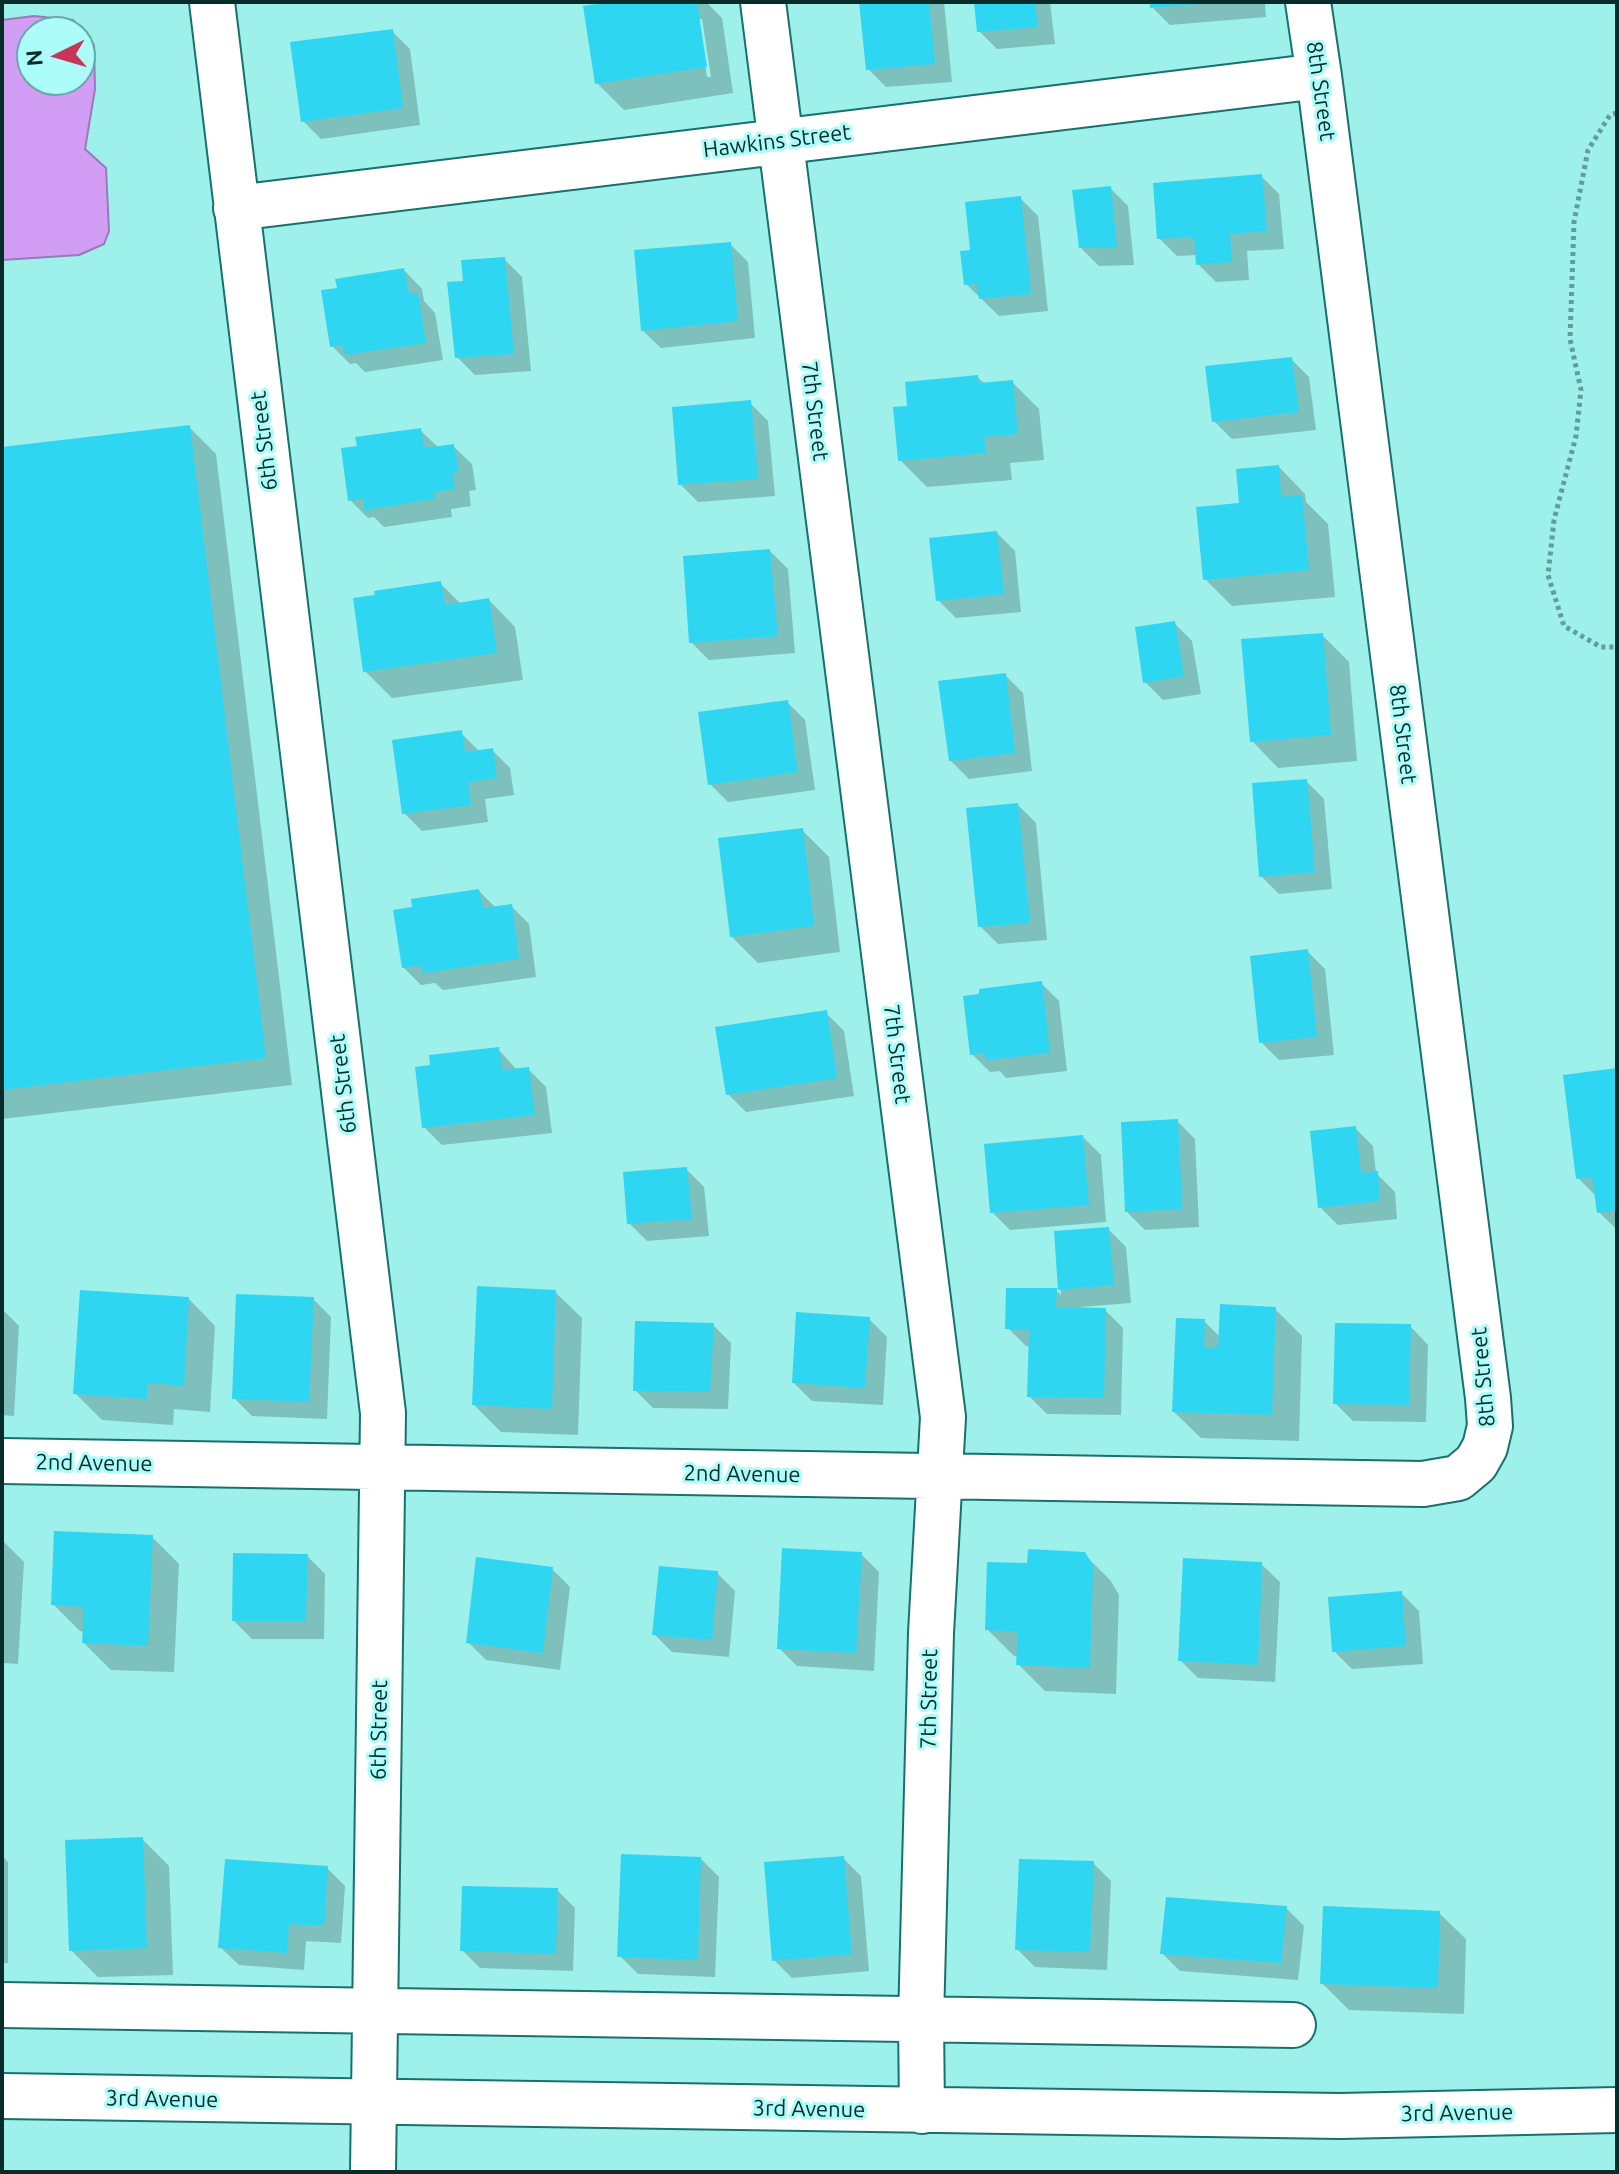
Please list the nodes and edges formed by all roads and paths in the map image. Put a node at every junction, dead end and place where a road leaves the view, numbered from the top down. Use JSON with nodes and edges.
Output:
{"nodes":[{"id":1,"x":212,"y":2,"type":"edge"},
{"id":2,"x":763,"y":2,"type":"edge"},
{"id":3,"x":1308,"y":2,"type":"edge"},
{"id":4,"x":1319,"y":76,"type":"junction"},
{"id":5,"x":1617,"y":113,"type":"edge"},
{"id":6,"x":781,"y":141,"type":"junction"},
{"id":7,"x":236,"y":208,"type":"junction"},
{"id":8,"x":1617,"y":647,"type":"edge"},
{"id":9,"x":2,"y":1461,"type":"edge"},
{"id":10,"x":1476,"y":1463,"type":"joint"},
{"id":11,"x":382,"y":1467,"type":"junction"},
{"id":12,"x":939,"y":1477,"type":"junction"},
{"id":13,"x":2,"y":2005,"type":"edge"},
{"id":14,"x":375,"y":2011,"type":"junction"},
{"id":15,"x":921,"y":2021,"type":"junction"},
{"id":16,"x":1293,"y":2025,"type":"dead end"},
{"id":17,"x":2,"y":2096,"type":"edge"},
{"id":18,"x":374,"y":2102,"type":"junction"},
{"id":19,"x":1617,"y":2110,"type":"edge"},
{"id":20,"x":922,"y":2111,"type":"junction"},
{"id":21,"x":373,"y":2172,"type":"edge"}],
"edges":[{"from":1,"to":7,"type":"street","name":"6th Street"},
{"from":2,"to":6,"type":"street","name":"7th Street"},
{"from":3,"to":4,"type":"street","name":"8th Street"},
{"from":4,"to":6,"type":"street","name":"Hawkins Street"},
{"from":4,"to":10,"type":"street","name":"8th Street"},
{"from":5,"to":8,"type":"path"},
{"from":6,"to":7,"type":"street","name":"Hawkins Street"},
{"from":6,"to":12,"type":"street","name":"7th Street"},
{"from":7,"to":11,"type":"street","name":"6th Street"},
{"from":9,"to":11,"type":"street","name":"2nd Avenue"},
{"from":10,"to":12,"type":"street","name":"2nd Avenue"},
{"from":11,"to":12,"type":"street","name":"2nd Avenue"},
{"from":11,"to":14,"type":"street","name":"6th Street"},
{"from":12,"to":15,"type":"street","name":"7th Street"},
{"from":13,"to":14,"type":"street"},
{"from":14,"to":15,"type":"street"},
{"from":14,"to":18,"type":"street","name":"6th Street"},
{"from":15,"to":16,"type":"street"},
{"from":15,"to":20,"type":"street","name":"7th Street"},
{"from":17,"to":18,"type":"street","name":"3rd Avenue"},
{"from":18,"to":20,"type":"street","name":"3rd Avenue"},
{"from":18,"to":21,"type":"street","name":"6th Street"},
{"from":19,"to":20,"type":"street","name":"3rd Avenue"}]}
